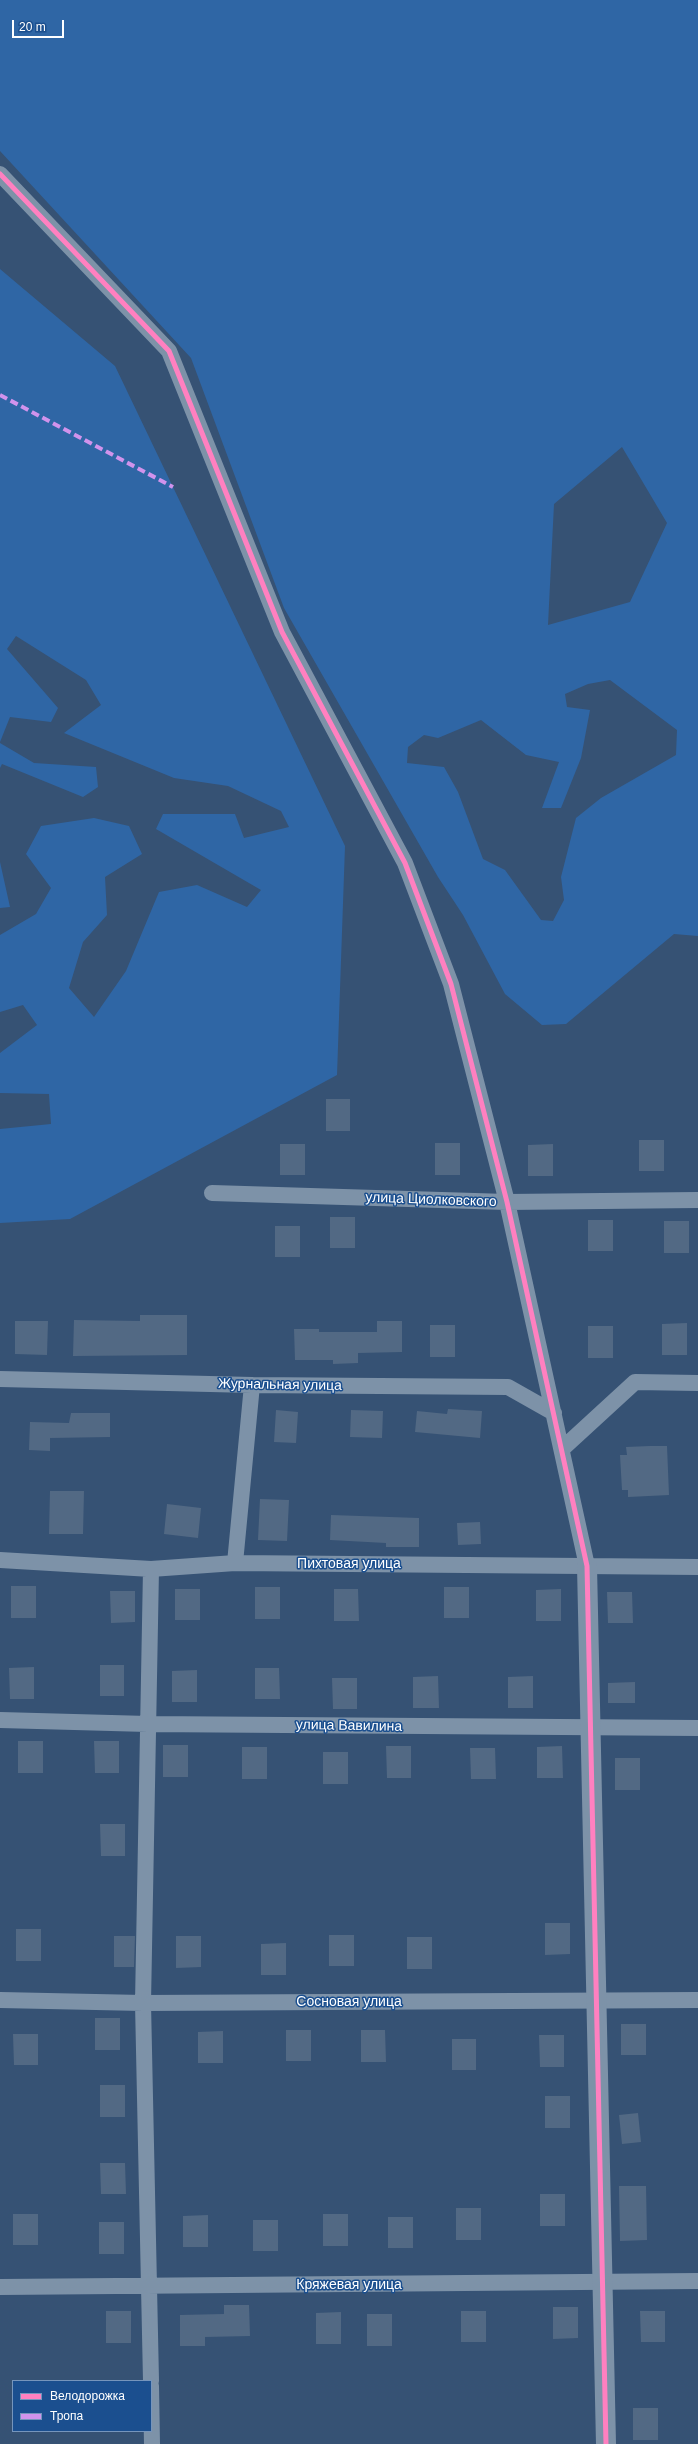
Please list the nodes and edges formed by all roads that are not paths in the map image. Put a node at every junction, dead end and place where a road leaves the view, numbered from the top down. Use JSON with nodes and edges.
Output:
{"nodes":[{"id":1,"x":0,"y":174,"type":"edge"},
{"id":2,"x":212,"y":1193,"type":"dead end"},
{"id":3,"x":698,"y":1200,"type":"edge"},
{"id":4,"x":507,"y":1202,"type":"junction"},
{"id":5,"x":0,"y":1379,"type":"edge"},
{"id":6,"x":698,"y":1383,"type":"edge"},
{"id":7,"x":252,"y":1385,"type":"junction"},
{"id":8,"x":554,"y":1413,"type":"junction"},
{"id":9,"x":562,"y":1449,"type":"junction"},
{"id":10,"x":0,"y":1560,"type":"edge"},
{"id":11,"x":235,"y":1563,"type":"junction"},
{"id":12,"x":587,"y":1566,"type":"junction"},
{"id":13,"x":698,"y":1568,"type":"edge"},
{"id":14,"x":151,"y":1569,"type":"junction"},
{"id":15,"x":0,"y":1720,"type":"edge"},
{"id":16,"x":148,"y":1724,"type":"junction"},
{"id":17,"x":591,"y":1728,"type":"junction"},
{"id":18,"x":698,"y":1728,"type":"edge"},
{"id":19,"x":0,"y":2000,"type":"edge"},
{"id":20,"x":598,"y":2000,"type":"junction"},
{"id":21,"x":698,"y":2000,"type":"edge"},
{"id":22,"x":143,"y":2003,"type":"junction"},
{"id":23,"x":698,"y":2281,"type":"edge"},
{"id":24,"x":601,"y":2284,"type":"junction"},
{"id":25,"x":150,"y":2286,"type":"junction"},
{"id":26,"x":0,"y":2287,"type":"edge"},
{"id":27,"x":151,"y":2380,"type":"edge"},
{"id":28,"x":152,"y":2432,"type":"edge"},
{"id":29,"x":152,"y":2444,"type":"edge"},
{"id":30,"x":606,"y":2444,"type":"edge"}],
"edges":[{"from":1,"to":4,"type":"street"},
{"from":2,"to":4,"type":"street","name":"улица Циолковского"},
{"from":3,"to":4,"type":"street","name":"улица Циолковского"},
{"from":4,"to":8,"type":"street"},
{"from":5,"to":7,"type":"street","name":"Журнальная улица"},
{"from":6,"to":9,"type":"street"},
{"from":7,"to":8,"type":"street","name":"Журнальная улица"},
{"from":7,"to":11,"type":"street"},
{"from":8,"to":9,"type":"street"},
{"from":9,"to":12,"type":"street"},
{"from":10,"to":14,"type":"street","name":"Пихтовая улица"},
{"from":11,"to":12,"type":"street","name":"Пихтовая улица"},
{"from":11,"to":14,"type":"street","name":"Пихтовая улица"},
{"from":12,"to":13,"type":"street","name":"Пихтовая улица"},
{"from":12,"to":17,"type":"street"},
{"from":14,"to":16,"type":"street"},
{"from":15,"to":16,"type":"street","name":"улица Вавилина"},
{"from":16,"to":17,"type":"street","name":"улица Вавилина"},
{"from":16,"to":22,"type":"street"},
{"from":17,"to":18,"type":"street","name":"улица Вавилина"},
{"from":17,"to":20,"type":"street"},
{"from":19,"to":22,"type":"street","name":"Сосновая улица"},
{"from":20,"to":21,"type":"street","name":"Сосновая улица"},
{"from":20,"to":22,"type":"street","name":"Сосновая улица"},
{"from":20,"to":24,"type":"street"},
{"from":22,"to":25,"type":"street"},
{"from":23,"to":24,"type":"street","name":"Кряжевая улица"},
{"from":24,"to":25,"type":"street","name":"Кряжевая улица"},
{"from":24,"to":30,"type":"street"},
{"from":25,"to":26,"type":"street","name":"Кряжевая улица"},
{"from":25,"to":27,"type":"street"},
{"from":28,"to":29,"type":"street"}]}
